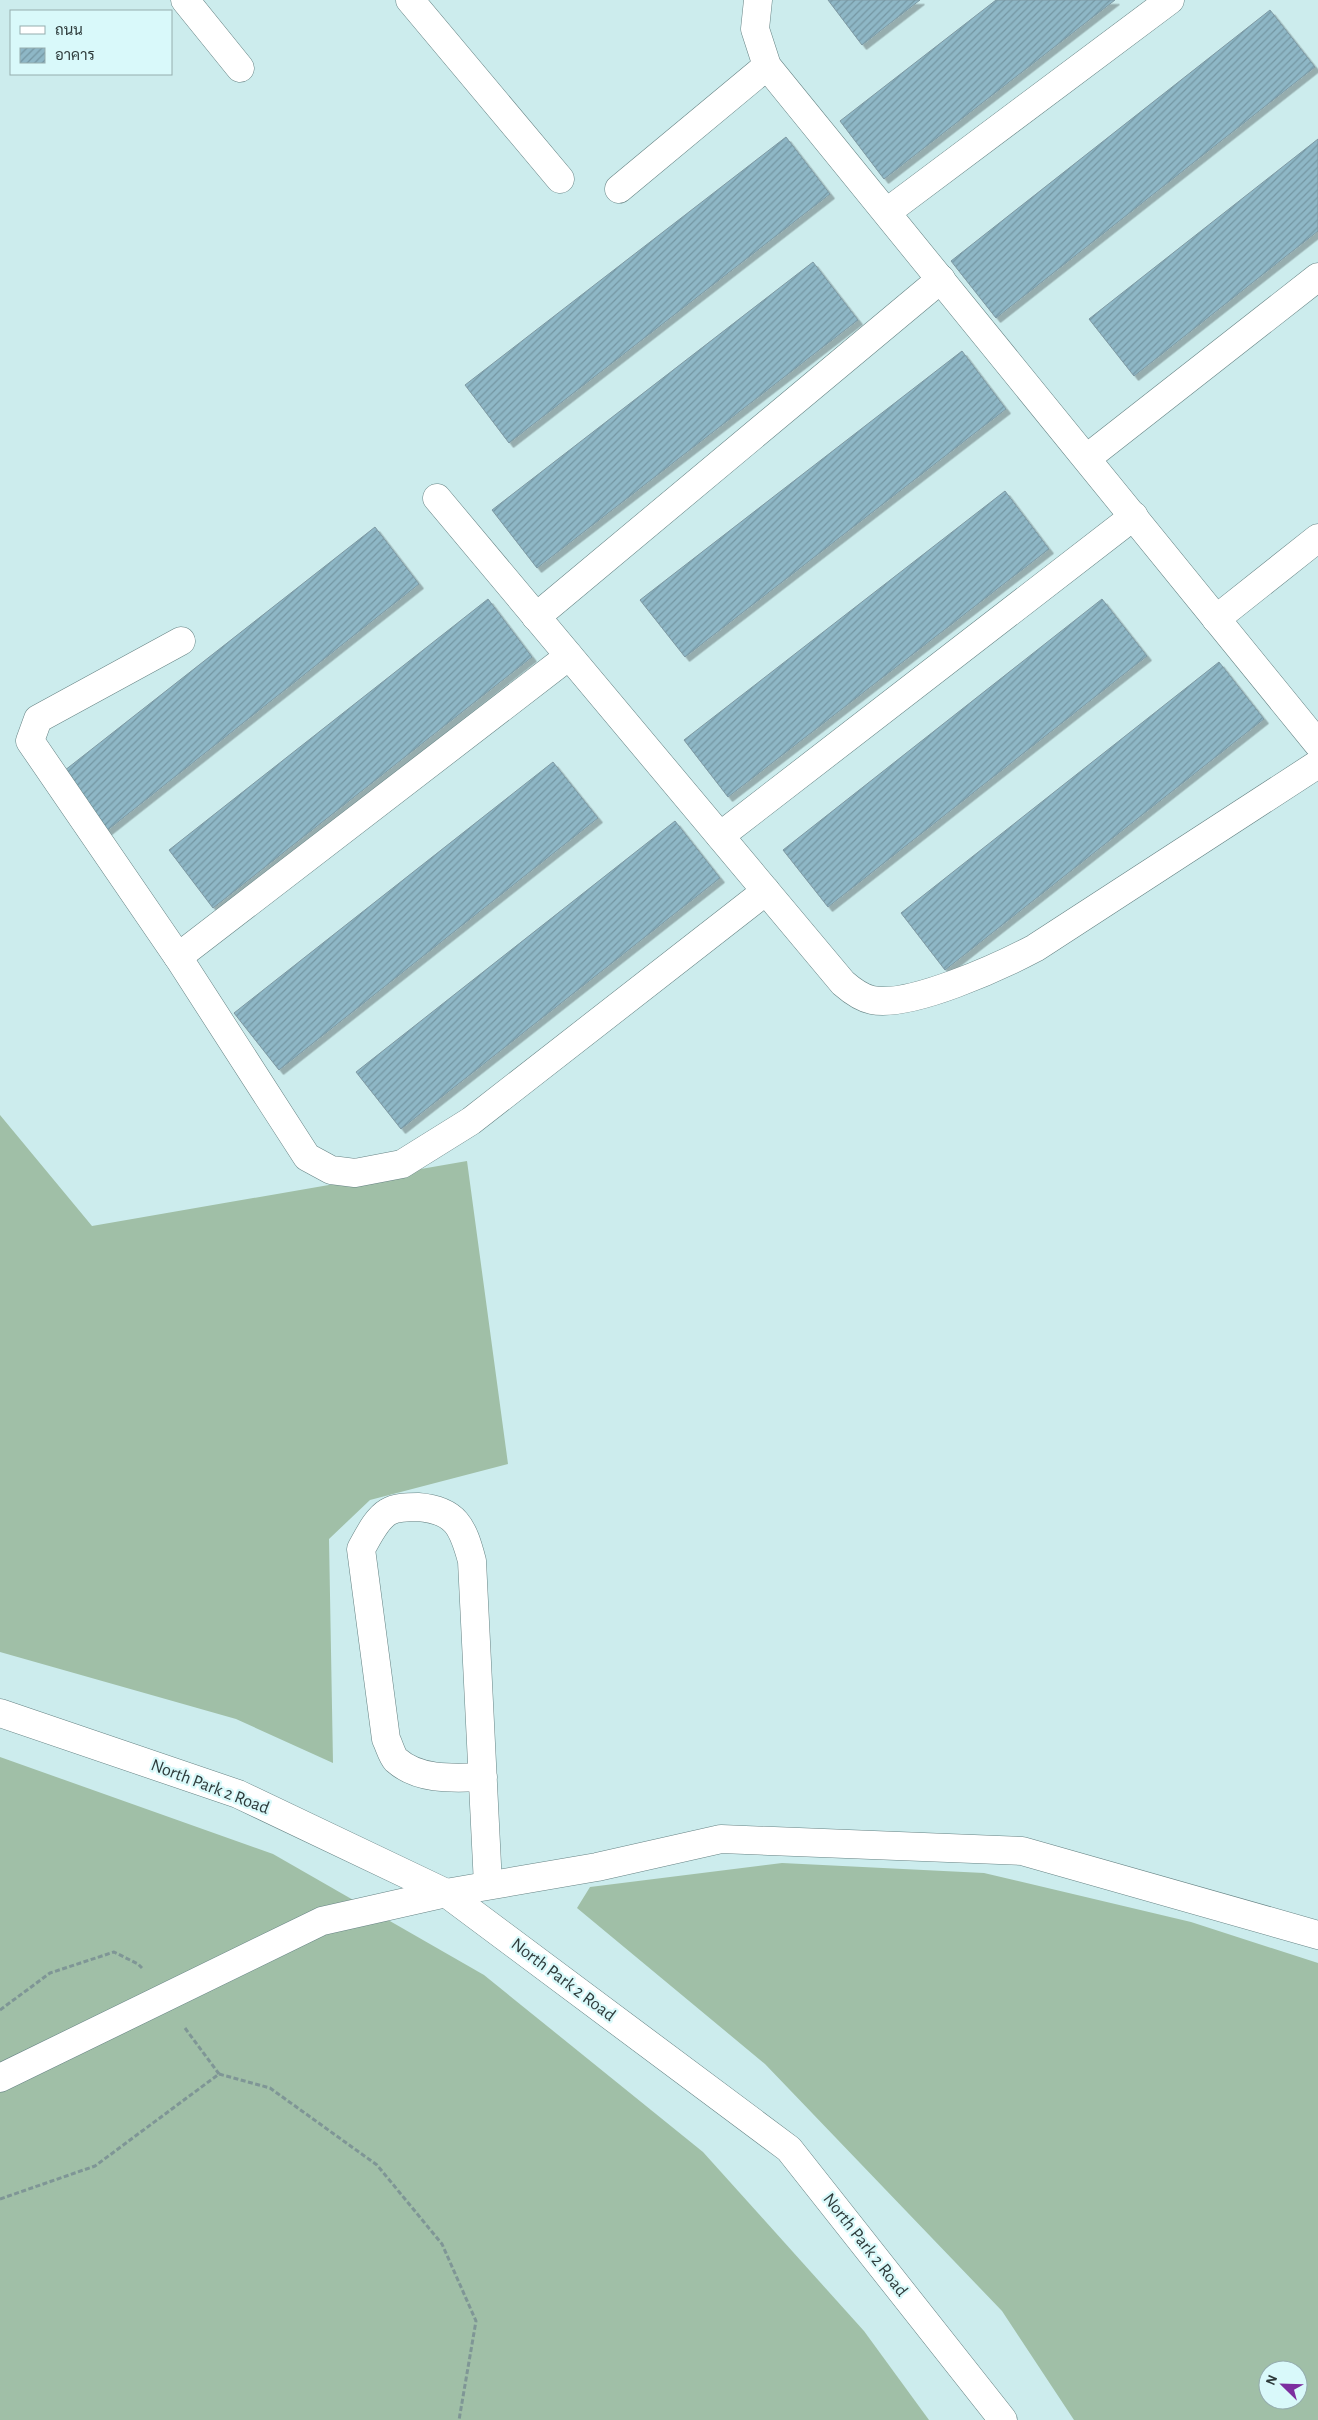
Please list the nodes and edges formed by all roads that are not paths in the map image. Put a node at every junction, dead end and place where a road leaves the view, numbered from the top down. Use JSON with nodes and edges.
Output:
{"nodes":[{"id":1,"x":185,"y":0,"type":"edge"},
{"id":2,"x":410,"y":0,"type":"edge"},
{"id":3,"x":758,"y":0,"type":"edge"},
{"id":4,"x":1170,"y":0,"type":"edge"},
{"id":5,"x":767,"y":66,"type":"junction"},
{"id":6,"x":240,"y":68,"type":"dead end"},
{"id":7,"x":560,"y":179,"type":"dead end"},
{"id":8,"x":619,"y":189,"type":"dead end"},
{"id":9,"x":887,"y":212,"type":"junction"},
{"id":10,"x":1318,"y":277,"type":"edge"},
{"id":11,"x":941,"y":279,"type":"junction"},
{"id":12,"x":1087,"y":458,"type":"junction"},
{"id":13,"x":437,"y":498,"type":"dead end"},
{"id":14,"x":1134,"y":516,"type":"junction"},
{"id":15,"x":1318,"y":538,"type":"edge"},
{"id":16,"x":536,"y":617,"type":"junction"},
{"id":17,"x":1216,"y":619,"type":"junction"},
{"id":18,"x":181,"y":641,"type":"dead end"},
{"id":19,"x":569,"y":656,"type":"junction"},
{"id":20,"x":1318,"y":744,"type":"edge"},
{"id":21,"x":1318,"y":764,"type":"edge"},
{"id":22,"x":720,"y":836,"type":"junction"},
{"id":23,"x":766,"y":891,"type":"junction"},
{"id":24,"x":178,"y":957,"type":"junction"},
{"id":25,"x":0,"y":1713,"type":"edge"},
{"id":26,"x":483,"y":1778,"type":"junction"},
{"id":27,"x":488,"y":1886,"type":"junction"},
{"id":28,"x":446,"y":1893,"type":"junction"},
{"id":29,"x":1318,"y":1935,"type":"edge"},
{"id":30,"x":0,"y":2078,"type":"edge"},
{"id":31,"x":1003,"y":2420,"type":"edge"}],
"edges":[{"from":1,"to":6,"type":"street"},
{"from":2,"to":7,"type":"street"},
{"from":3,"to":5,"type":"street"},
{"from":4,"to":9,"type":"street"},
{"from":5,"to":8,"type":"street"},
{"from":5,"to":9,"type":"street"},
{"from":9,"to":11,"type":"street"},
{"from":10,"to":12,"type":"street"},
{"from":11,"to":12,"type":"street"},
{"from":11,"to":16,"type":"street"},
{"from":12,"to":14,"type":"street"},
{"from":13,"to":16,"type":"street"},
{"from":14,"to":17,"type":"street"},
{"from":14,"to":22,"type":"street"},
{"from":15,"to":17,"type":"street"},
{"from":16,"to":19,"type":"street"},
{"from":17,"to":20,"type":"street"},
{"from":18,"to":24,"type":"street"},
{"from":19,"to":22,"type":"street"},
{"from":19,"to":24,"type":"street"},
{"from":21,"to":23,"type":"street"},
{"from":22,"to":23,"type":"street"},
{"from":23,"to":24,"type":"street"},
{"from":25,"to":28,"type":"street","name":"North Park 2 Road"},
{"from":26,"to":26,"type":"street"},
{"from":26,"to":27,"type":"street"},
{"from":27,"to":28,"type":"street"},
{"from":27,"to":29,"type":"street"},
{"from":28,"to":30,"type":"street"},
{"from":28,"to":31,"type":"street","name":"North Park 2 Road"}]}
